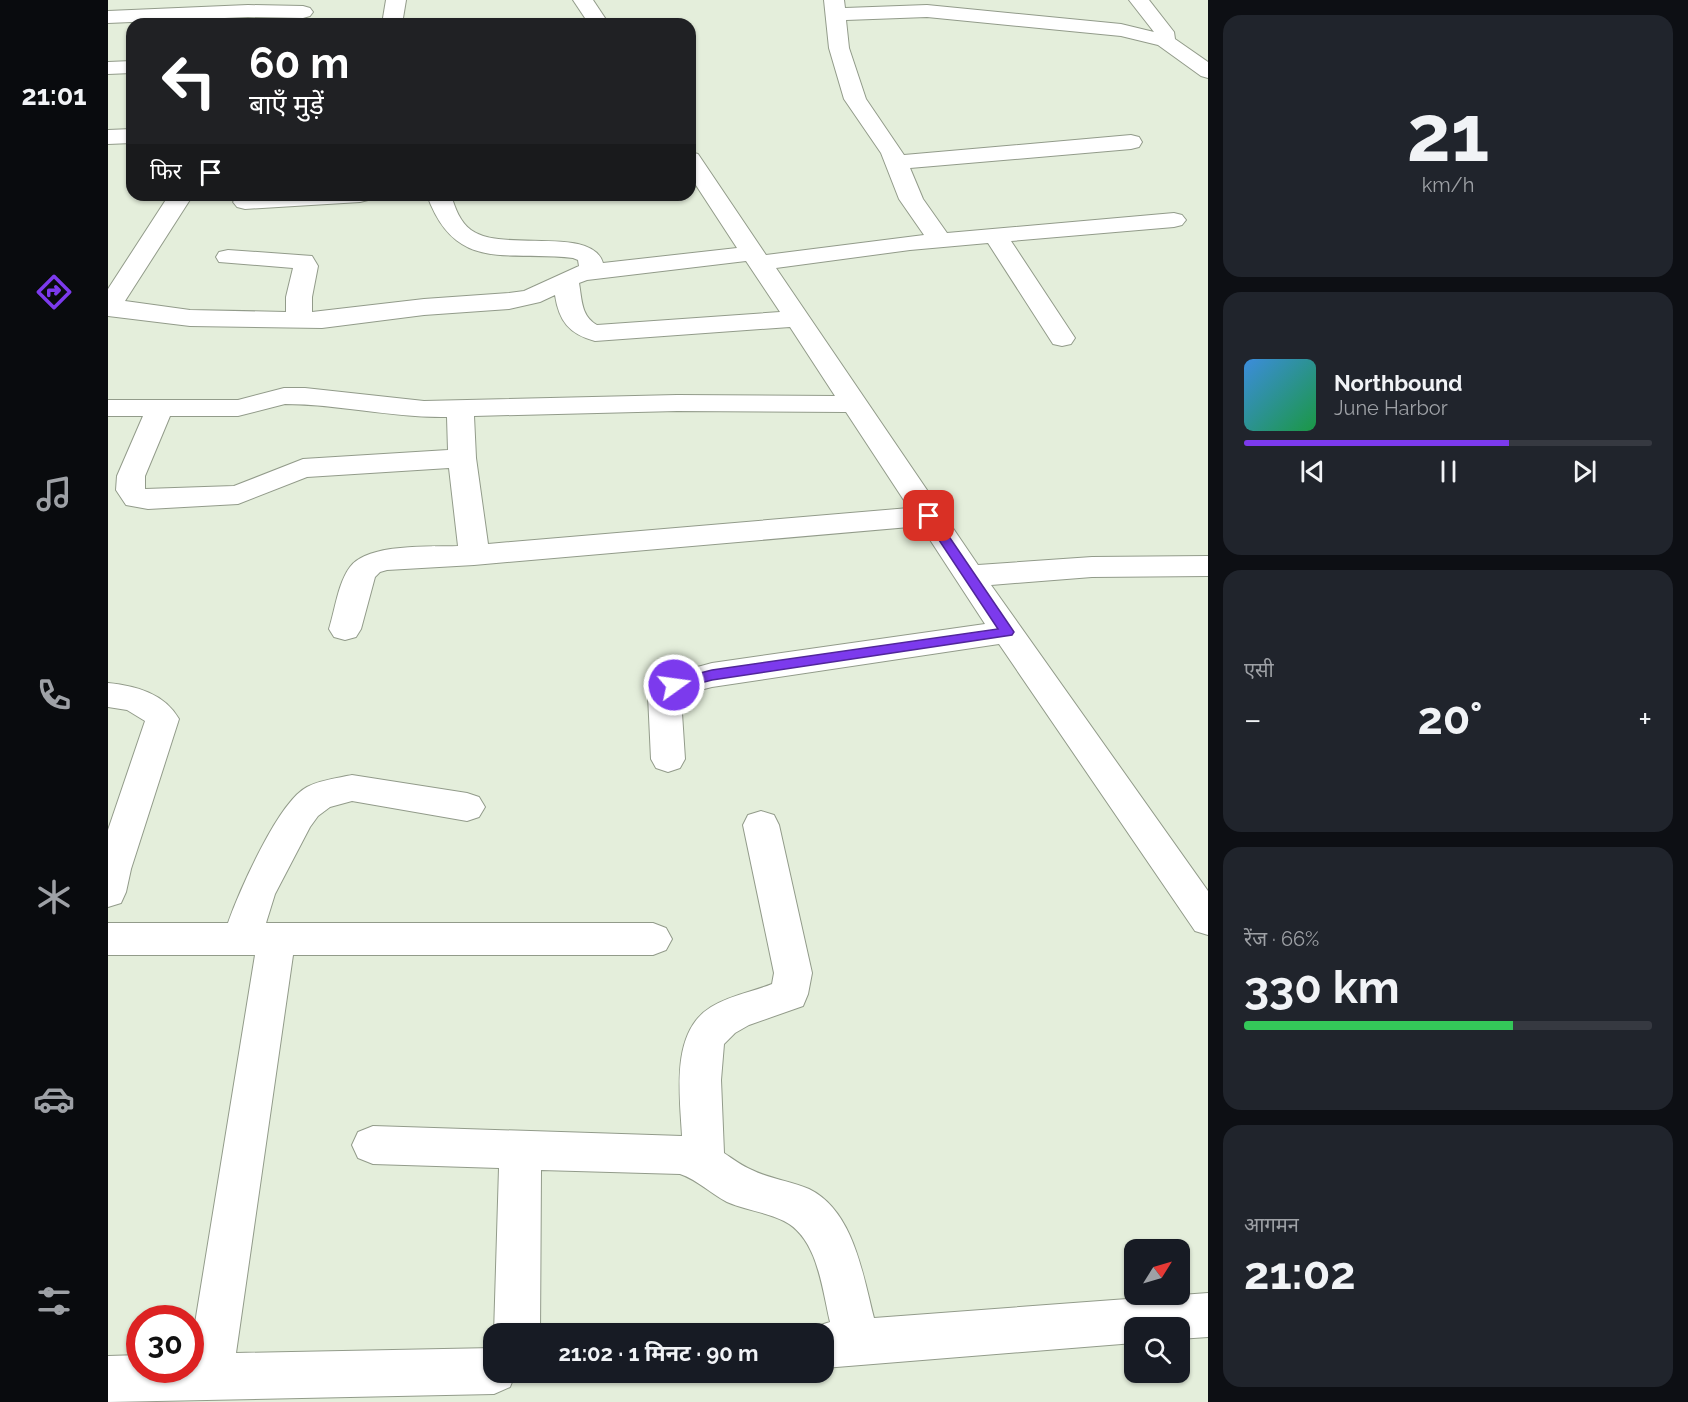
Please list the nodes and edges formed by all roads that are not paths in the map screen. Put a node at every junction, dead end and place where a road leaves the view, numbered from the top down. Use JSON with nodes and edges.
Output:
{"nodes":[{"id":1,"x":396,"y":0,"type":"edge"},
{"id":2,"x":583,"y":0,"type":"edge"},
{"id":3,"x":1139,"y":0,"type":"edge"},
{"id":4,"x":835,"y":7,"type":"edge"},
{"id":5,"x":303,"y":12,"type":"edge"},
{"id":6,"x":108,"y":17,"type":"edge"},
{"id":7,"x":393,"y":18,"type":"edge"},
{"id":8,"x":595,"y":18,"type":"edge"},
{"id":9,"x":1165,"y":42,"type":"junction"},
{"id":10,"x":126,"y":67,"type":"edge"},
{"id":11,"x":108,"y":68,"type":"edge"},
{"id":12,"x":1208,"y":72,"type":"edge"},
{"id":13,"x":108,"y":136,"type":"edge"},
{"id":14,"x":126,"y":136,"type":"edge"},
{"id":15,"x":1131,"y":142,"type":"dead end"},
{"id":16,"x":897,"y":162,"type":"junction"},
{"id":17,"x":696,"y":168,"type":"edge"},
{"id":18,"x":177,"y":201,"type":"edge"},
{"id":19,"x":261,"y":201,"type":"edge"},
{"id":20,"x":442,"y":201,"type":"edge"},
{"id":21,"x":244,"y":202,"type":"dead end"},
{"id":22,"x":1174,"y":220,"type":"dead end"},
{"id":23,"x":995,"y":236,"type":"junction"},
{"id":24,"x":940,"y":240,"type":"junction"},
{"id":25,"x":228,"y":257,"type":"dead end"},
{"id":26,"x":756,"y":258,"type":"junction"},
{"id":27,"x":593,"y":271,"type":"junction"},
{"id":28,"x":566,"y":280,"type":"junction"},
{"id":29,"x":108,"y":307,"type":"edge"},
{"id":30,"x":797,"y":319,"type":"junction"},
{"id":31,"x":299,"y":320,"type":"junction"},
{"id":32,"x":1062,"y":338,"type":"dead end"},
{"id":33,"x":854,"y":404,"type":"junction"},
{"id":34,"x":108,"y":408,"type":"edge"},
{"id":35,"x":160,"y":408,"type":"junction"},
{"id":36,"x":460,"y":408,"type":"junction"},
{"id":37,"x":462,"y":458,"type":"junction"},
{"id":38,"x":929,"y":516,"type":"junction"},
{"id":39,"x":474,"y":555,"type":"junction"},
{"id":40,"x":1208,"y":566,"type":"edge"},
{"id":41,"x":970,"y":576,"type":"junction"},
{"id":42,"x":345,"y":629,"type":"dead end"},
{"id":43,"x":1007,"y":632,"type":"junction"},
{"id":44,"x":108,"y":695,"type":"edge"},
{"id":45,"x":668,"y":759,"type":"dead end"},
{"id":46,"x":467,"y":807,"type":"dead end"},
{"id":47,"x":761,"y":825,"type":"dead end"},
{"id":48,"x":110,"y":877,"type":"edge"},
{"id":49,"x":1208,"y":921,"type":"edge"},
{"id":50,"x":108,"y":939,"type":"edge"},
{"id":51,"x":259,"y":939,"type":"junction"},
{"id":52,"x":653,"y":939,"type":"dead end"},
{"id":53,"x":374,"y":1145,"type":"dead end"},
{"id":54,"x":520,"y":1150,"type":"junction"},
{"id":55,"x":704,"y":1163,"type":"junction"},
{"id":56,"x":1208,"y":1315,"type":"edge"},
{"id":57,"x":517,"y":1323,"type":"edge"},
{"id":58,"x":841,"y":1344,"type":"edge"},
{"id":59,"x":483,"y":1371,"type":"edge"},
{"id":60,"x":210,"y":1377,"type":"junction"},
{"id":61,"x":108,"y":1379,"type":"edge"}],
"edges":[{"from":1,"to":7,"type":"street"},
{"from":2,"to":8,"type":"street"},
{"from":3,"to":9,"type":"street"},
{"from":4,"to":9,"type":"street"},
{"from":4,"to":16,"type":"street"},
{"from":5,"to":6,"type":"street"},
{"from":9,"to":12,"type":"street"},
{"from":10,"to":11,"type":"street"},
{"from":13,"to":14,"type":"street"},
{"from":15,"to":16,"type":"street"},
{"from":16,"to":24,"type":"street"},
{"from":17,"to":26,"type":"street"},
{"from":18,"to":29,"type":"street"},
{"from":19,"to":21,"type":"street"},
{"from":20,"to":27,"type":"street"},
{"from":22,"to":23,"type":"street"},
{"from":23,"to":24,"type":"street"},
{"from":23,"to":32,"type":"street"},
{"from":24,"to":26,"type":"street"},
{"from":25,"to":31,"type":"street"},
{"from":26,"to":27,"type":"street"},
{"from":26,"to":30,"type":"street"},
{"from":27,"to":28,"type":"street"},
{"from":28,"to":30,"type":"street"},
{"from":28,"to":31,"type":"street"},
{"from":29,"to":31,"type":"street"},
{"from":30,"to":33,"type":"street"},
{"from":33,"to":36,"type":"street"},
{"from":33,"to":38,"type":"street"},
{"from":34,"to":35,"type":"street"},
{"from":35,"to":36,"type":"street"},
{"from":35,"to":37,"type":"street"},
{"from":36,"to":37,"type":"street"},
{"from":37,"to":39,"type":"street"},
{"from":38,"to":39,"type":"street"},
{"from":38,"to":41,"type":"street"},
{"from":39,"to":42,"type":"street"},
{"from":40,"to":41,"type":"street"},
{"from":41,"to":43,"type":"street"},
{"from":43,"to":45,"type":"street"},
{"from":43,"to":49,"type":"street"},
{"from":44,"to":48,"type":"street"},
{"from":46,"to":51,"type":"street"},
{"from":47,"to":55,"type":"street"},
{"from":50,"to":51,"type":"street"},
{"from":51,"to":52,"type":"street"},
{"from":51,"to":60,"type":"street"},
{"from":53,"to":54,"type":"street"},
{"from":54,"to":55,"type":"street"},
{"from":54,"to":57,"type":"street"},
{"from":55,"to":58,"type":"street"},
{"from":56,"to":58,"type":"street"},
{"from":59,"to":60,"type":"street"},
{"from":60,"to":61,"type":"street"}]}
